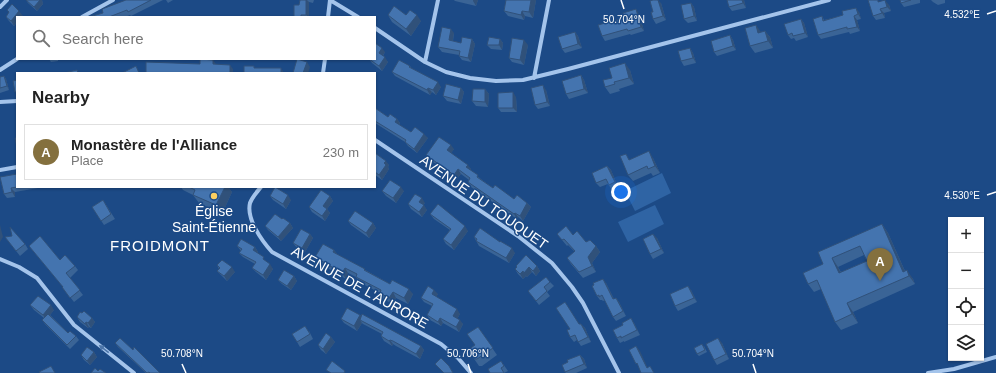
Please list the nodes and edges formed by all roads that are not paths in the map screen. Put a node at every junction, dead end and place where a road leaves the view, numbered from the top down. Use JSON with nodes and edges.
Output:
{"nodes":[{"id":1,"x":7,"y":0,"type":"edge"},
{"id":2,"x":113,"y":0,"type":"edge"},
{"id":3,"x":330,"y":0,"type":"edge"},
{"id":4,"x":438,"y":0,"type":"edge"},
{"id":5,"x":549,"y":0,"type":"edge"},
{"id":6,"x":829,"y":0,"type":"edge"},
{"id":7,"x":0,"y":7,"type":"edge"},
{"id":8,"x":84,"y":16,"type":"edge"},
{"id":9,"x":328,"y":16,"type":"edge"},
{"id":10,"x":356,"y":16,"type":"edge"},
{"id":11,"x":376,"y":29,"type":"edge"},
{"id":12,"x":16,"y":60,"type":"edge"},
{"id":13,"x":325,"y":60,"type":"edge"},
{"id":14,"x":425,"y":62,"type":"junction"},
{"id":15,"x":0,"y":70,"type":"edge"},
{"id":16,"x":323,"y":72,"type":"edge"},
{"id":17,"x":534,"y":78,"type":"junction"},
{"id":18,"x":16,"y":101,"type":"edge"},
{"id":19,"x":0,"y":102,"type":"edge"},
{"id":20,"x":376,"y":141,"type":"edge"},
{"id":21,"x":16,"y":167,"type":"edge"},
{"id":22,"x":0,"y":170,"type":"edge"},
{"id":23,"x":259,"y":188,"type":"edge"},
{"id":24,"x":0,"y":259,"type":"edge"},
{"id":25,"x":996,"y":357,"type":"edge"},
{"id":26,"x":134,"y":373,"type":"edge"},
{"id":27,"x":471,"y":373,"type":"edge"},
{"id":28,"x":619,"y":373,"type":"edge"},
{"id":29,"x":928,"y":373,"type":"edge"}],
"edges":[{"from":1,"to":7,"type":"street"},
{"from":2,"to":8,"type":"street"},
{"from":3,"to":9,"type":"street"},
{"from":3,"to":10,"type":"street"},
{"from":4,"to":14,"type":"street"},
{"from":5,"to":17,"type":"street"},
{"from":6,"to":17,"type":"street"},
{"from":11,"to":14,"type":"street"},
{"from":12,"to":15,"type":"street"},
{"from":13,"to":16,"type":"street"},
{"from":14,"to":17,"type":"street"},
{"from":18,"to":19,"type":"street"},
{"from":20,"to":28,"type":"street","name":"AVENUE DU TOUQUET"},
{"from":21,"to":22,"type":"street"},
{"from":23,"to":27,"type":"street","name":"AVENUE DE L'AURORE"},
{"from":26,"to":24,"type":"street","one_way":true},
{"from":25,"to":29,"type":"street"}]}
